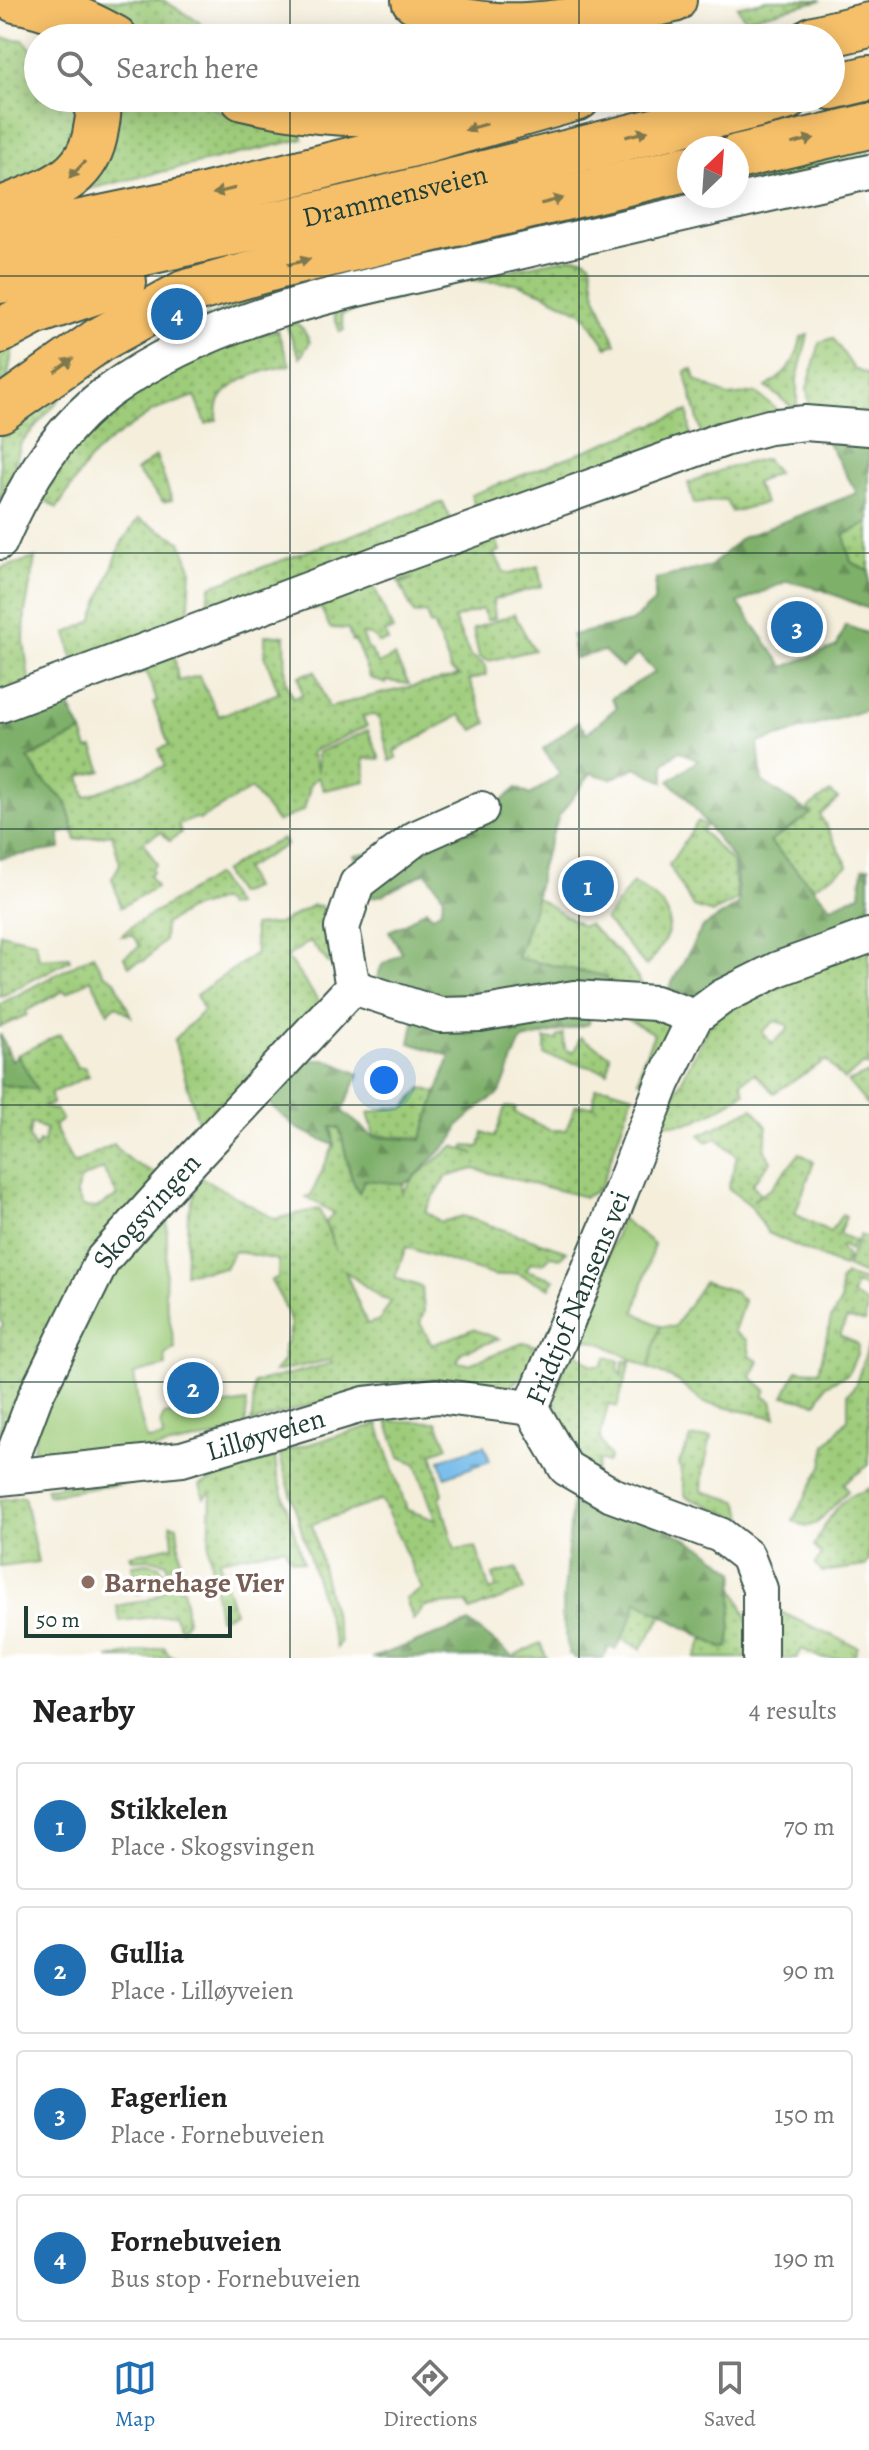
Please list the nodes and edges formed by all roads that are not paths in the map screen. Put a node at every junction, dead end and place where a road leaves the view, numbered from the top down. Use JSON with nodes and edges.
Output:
{"nodes":[{"id":1,"x":15,"y":0,"type":"edge"},
{"id":2,"x":414,"y":0,"type":"edge"},
{"id":3,"x":674,"y":0,"type":"edge"},
{"id":4,"x":85,"y":24,"type":"edge"},
{"id":5,"x":502,"y":24,"type":"edge"},
{"id":6,"x":527,"y":24,"type":"edge"},
{"id":7,"x":869,"y":25,"type":"edge"},
{"id":8,"x":0,"y":26,"type":"edge"},
{"id":9,"x":24,"y":30,"type":"edge"},
{"id":10,"x":845,"y":31,"type":"edge"},
{"id":11,"x":869,"y":78,"type":"edge"},
{"id":12,"x":845,"y":84,"type":"edge"},
{"id":13,"x":98,"y":112,"type":"edge"},
{"id":14,"x":317,"y":112,"type":"edge"},
{"id":15,"x":400,"y":112,"type":"edge"},
{"id":16,"x":528,"y":112,"type":"edge"},
{"id":17,"x":730,"y":112,"type":"edge"},
{"id":18,"x":869,"y":126,"type":"edge"},
{"id":19,"x":749,"y":154,"type":"edge"},
{"id":20,"x":677,"y":171,"type":"edge"},
{"id":21,"x":869,"y":172,"type":"edge"},
{"id":22,"x":344,"y":208,"type":"junction"},
{"id":23,"x":0,"y":210,"type":"edge"},
{"id":24,"x":0,"y":239,"type":"edge"},
{"id":25,"x":0,"y":281,"type":"edge"},
{"id":26,"x":0,"y":331,"type":"edge"},
{"id":27,"x":0,"y":410,"type":"edge"},
{"id":28,"x":869,"y":428,"type":"edge"},
{"id":29,"x":0,"y":542,"type":"edge"},
{"id":30,"x":0,"y":705,"type":"edge"},
{"id":31,"x":481,"y":809,"type":"dead end"},
{"id":32,"x":869,"y":936,"type":"edge"},
{"id":33,"x":353,"y":987,"type":"junction"},
{"id":34,"x":695,"y":1017,"type":"junction"},
{"id":35,"x":531,"y":1408,"type":"junction"},
{"id":36,"x":3,"y":1478,"type":"edge"},
{"id":37,"x":760,"y":1658,"type":"edge"}],
"edges":[{"from":1,"to":4,"type":"main road"},
{"from":2,"to":5,"type":"main road"},
{"from":3,"to":6,"type":"main road"},
{"from":7,"to":10,"type":"main road"},
{"from":8,"to":9,"type":"main road"},
{"from":11,"to":12,"type":"main road"},
{"from":13,"to":23,"type":"main road","one_way":true},
{"from":14,"to":15,"type":"main road"},
{"from":16,"to":24,"type":"main road","name":"Drammensveien","one_way":true},
{"from":22,"to":17,"type":"main road","name":"Drammensveien","one_way":true},
{"from":19,"to":18,"type":"main road","one_way":true},
{"from":27,"to":20,"type":"main road","one_way":true},
{"from":21,"to":29,"type":"street"},
{"from":22,"to":25,"type":"main road","name":"Drammensveien"},
{"from":22,"to":26,"type":"main road"},
{"from":28,"to":30,"type":"street"},
{"from":31,"to":33,"type":"street"},
{"from":32,"to":34,"type":"street","name":"Fridtjof Nansens vei"},
{"from":33,"to":34,"type":"street"},
{"from":33,"to":36,"type":"street","name":"Skogsvingen"},
{"from":34,"to":35,"type":"street","name":"Fridtjof Nansens vei"},
{"from":35,"to":36,"type":"street","name":"Lilløyveien"},
{"from":35,"to":37,"type":"street","name":"Fridtjof Nansens vei"}]}
